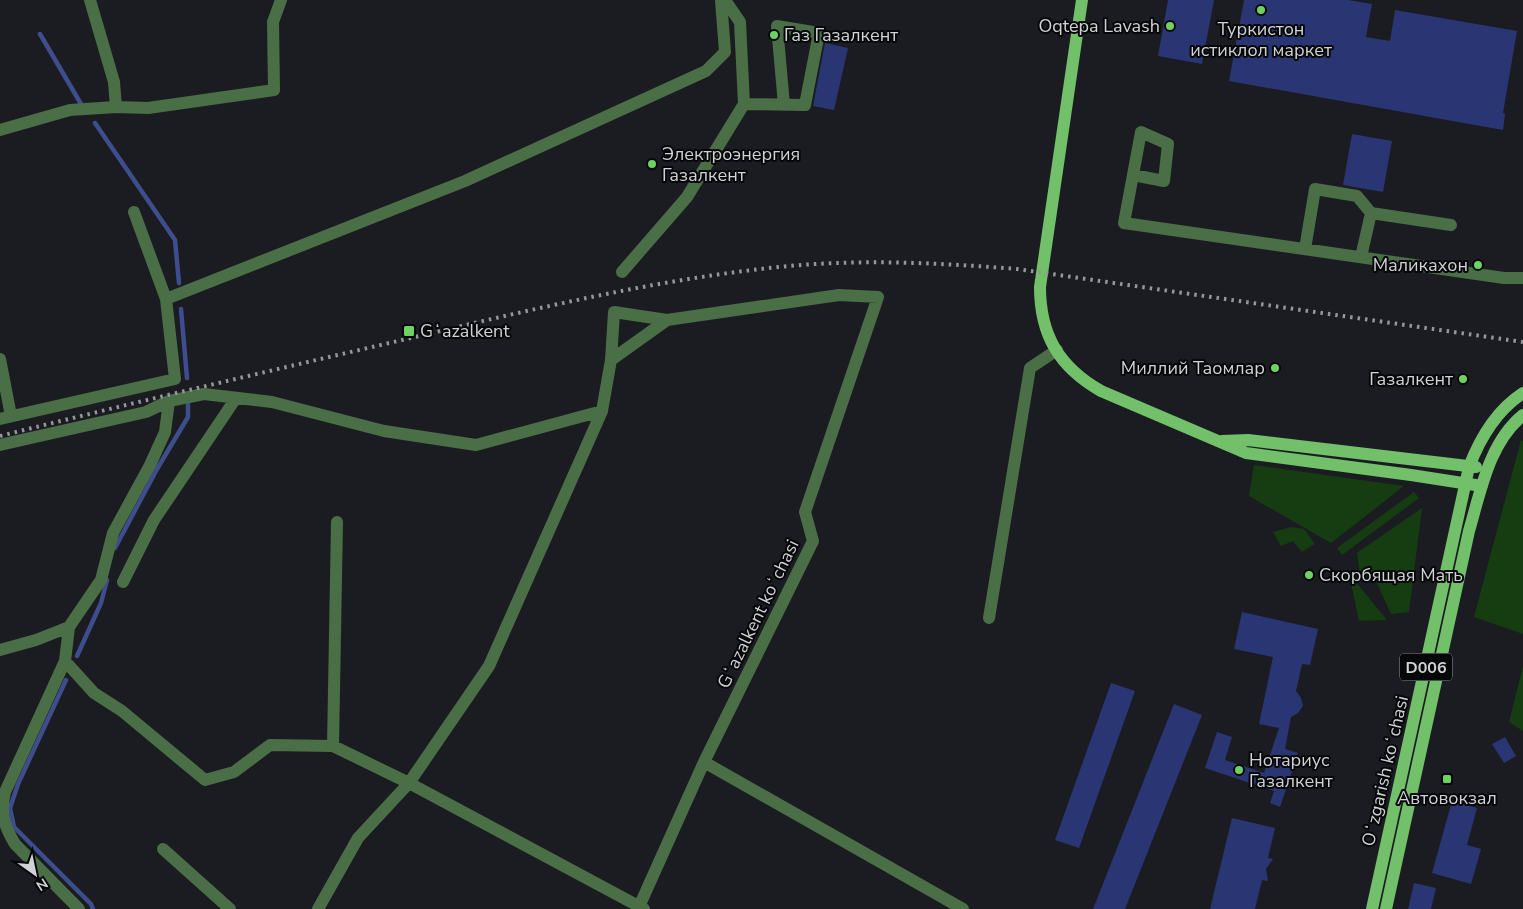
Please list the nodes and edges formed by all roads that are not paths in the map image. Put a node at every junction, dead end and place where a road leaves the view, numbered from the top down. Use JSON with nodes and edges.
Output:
{"nodes":[{"id":1,"x":90,"y":0,"type":"edge"},
{"id":2,"x":281,"y":0,"type":"edge"},
{"id":3,"x":721,"y":0,"type":"edge"},
{"id":4,"x":725,"y":0,"type":"edge"},
{"id":5,"x":1082,"y":0,"type":"edge"},
{"id":6,"x":744,"y":104,"type":"junction"},
{"id":7,"x":784,"y":105,"type":"junction"},
{"id":8,"x":116,"y":107,"type":"junction"},
{"id":9,"x":0,"y":130,"type":"edge"},
{"id":10,"x":1133,"y":175,"type":"dead end"},
{"id":11,"x":134,"y":212,"type":"dead end"},
{"id":12,"x":1371,"y":213,"type":"junction"},
{"id":13,"x":1451,"y":225,"type":"dead end"},
{"id":14,"x":1305,"y":249,"type":"junction"},
{"id":15,"x":1361,"y":257,"type":"junction"},
{"id":16,"x":622,"y":272,"type":"dead end"},
{"id":17,"x":1523,"y":278,"type":"edge"},
{"id":18,"x":166,"y":299,"type":"junction"},
{"id":19,"x":668,"y":320,"type":"junction"},
{"id":20,"x":1057,"y":350,"type":"junction"},
{"id":21,"x":0,"y":359,"type":"edge"},
{"id":22,"x":611,"y":360,"type":"junction"},
{"id":23,"x":1523,"y":392,"type":"edge"},
{"id":24,"x":236,"y":398,"type":"junction"},
{"id":25,"x":169,"y":401,"type":"junction"},
{"id":26,"x":602,"y":411,"type":"junction"},
{"id":27,"x":1523,"y":414,"type":"edge"},
{"id":28,"x":6,"y":417,"type":"edge"},
{"id":29,"x":1217,"y":441,"type":"junction"},
{"id":30,"x":0,"y":445,"type":"edge"},
{"id":31,"x":1469,"y":467,"type":"junction"},
{"id":32,"x":1488,"y":469,"type":"junction"},
{"id":33,"x":1465,"y":484,"type":"junction"},
{"id":34,"x":1482,"y":486,"type":"junction"},
{"id":35,"x":337,"y":522,"type":"dead end"},
{"id":36,"x":123,"y":582,"type":"dead end"},
{"id":37,"x":989,"y":618,"type":"dead end"},
{"id":38,"x":69,"y":627,"type":"junction"},
{"id":39,"x":0,"y":650,"type":"edge"},
{"id":40,"x":65,"y":661,"type":"junction"},
{"id":41,"x":334,"y":746,"type":"junction"},
{"id":42,"x":704,"y":762,"type":"junction"},
{"id":43,"x":409,"y":783,"type":"junction"},
{"id":44,"x":163,"y":849,"type":"dead end"},
{"id":45,"x":640,"y":908,"type":"edge"},
{"id":46,"x":79,"y":909,"type":"edge"},
{"id":47,"x":230,"y":909,"type":"edge"},
{"id":48,"x":318,"y":909,"type":"edge"},
{"id":49,"x":963,"y":909,"type":"edge"},
{"id":50,"x":1372,"y":909,"type":"edge"},
{"id":51,"x":1386,"y":909,"type":"edge"}],
"edges":[{"from":1,"to":8,"type":"street"},
{"from":2,"to":8,"type":"street"},
{"from":3,"to":18,"type":"street"},
{"from":4,"to":6,"type":"street"},
{"from":5,"to":20,"type":"main road"},
{"from":6,"to":7,"type":"street"},
{"from":6,"to":16,"type":"street"},
{"from":7,"to":7,"type":"street"},
{"from":8,"to":9,"type":"street"},
{"from":10,"to":14,"type":"street"},
{"from":11,"to":18,"type":"street"},
{"from":12,"to":13,"type":"street"},
{"from":12,"to":14,"type":"street"},
{"from":12,"to":15,"type":"street"},
{"from":14,"to":15,"type":"street"},
{"from":15,"to":17,"type":"street"},
{"from":18,"to":28,"type":"street"},
{"from":19,"to":22,"type":"street"},
{"from":19,"to":22,"type":"street"},
{"from":19,"to":42,"type":"street","name":"Gʻazalkent koʻchasi"},
{"from":20,"to":29,"type":"main road"},
{"from":20,"to":37,"type":"street"},
{"from":21,"to":28,"type":"street"},
{"from":22,"to":26,"type":"street"},
{"from":23,"to":31,"type":"main road","name":"Oʻzgarish koʻchasi","number":"D006"},
{"from":24,"to":25,"type":"street"},
{"from":24,"to":26,"type":"street"},
{"from":24,"to":36,"type":"street"},
{"from":25,"to":30,"type":"street"},
{"from":25,"to":38,"type":"street"},
{"from":26,"to":43,"type":"street"},
{"from":27,"to":32,"type":"main road","name":"Oʻzgarish koʻchasi","number":"D006"},
{"from":29,"to":31,"type":"main road"},
{"from":29,"to":33,"type":"main road"},
{"from":31,"to":32,"type":"main road"},
{"from":31,"to":33,"type":"main road","name":"Oʻzgarish koʻchasi","number":"D006"},
{"from":32,"to":34,"type":"main road","name":"Oʻzgarish koʻchasi","number":"D006"},
{"from":33,"to":34,"type":"main road"},
{"from":33,"to":50,"type":"main road","name":"Oʻzgarish koʻchasi","number":"D006"},
{"from":34,"to":51,"type":"main road","name":"Oʻzgarish koʻchasi","number":"D006"},
{"from":35,"to":41,"type":"street"},
{"from":38,"to":39,"type":"street"},
{"from":38,"to":40,"type":"street"},
{"from":40,"to":41,"type":"street"},
{"from":40,"to":46,"type":"street"},
{"from":41,"to":43,"type":"street"},
{"from":42,"to":45,"type":"street","name":"Gʻazalkent koʻchasi"},
{"from":42,"to":49,"type":"street"},
{"from":43,"to":45,"type":"street"},
{"from":43,"to":48,"type":"street"},
{"from":44,"to":47,"type":"street"}]}
